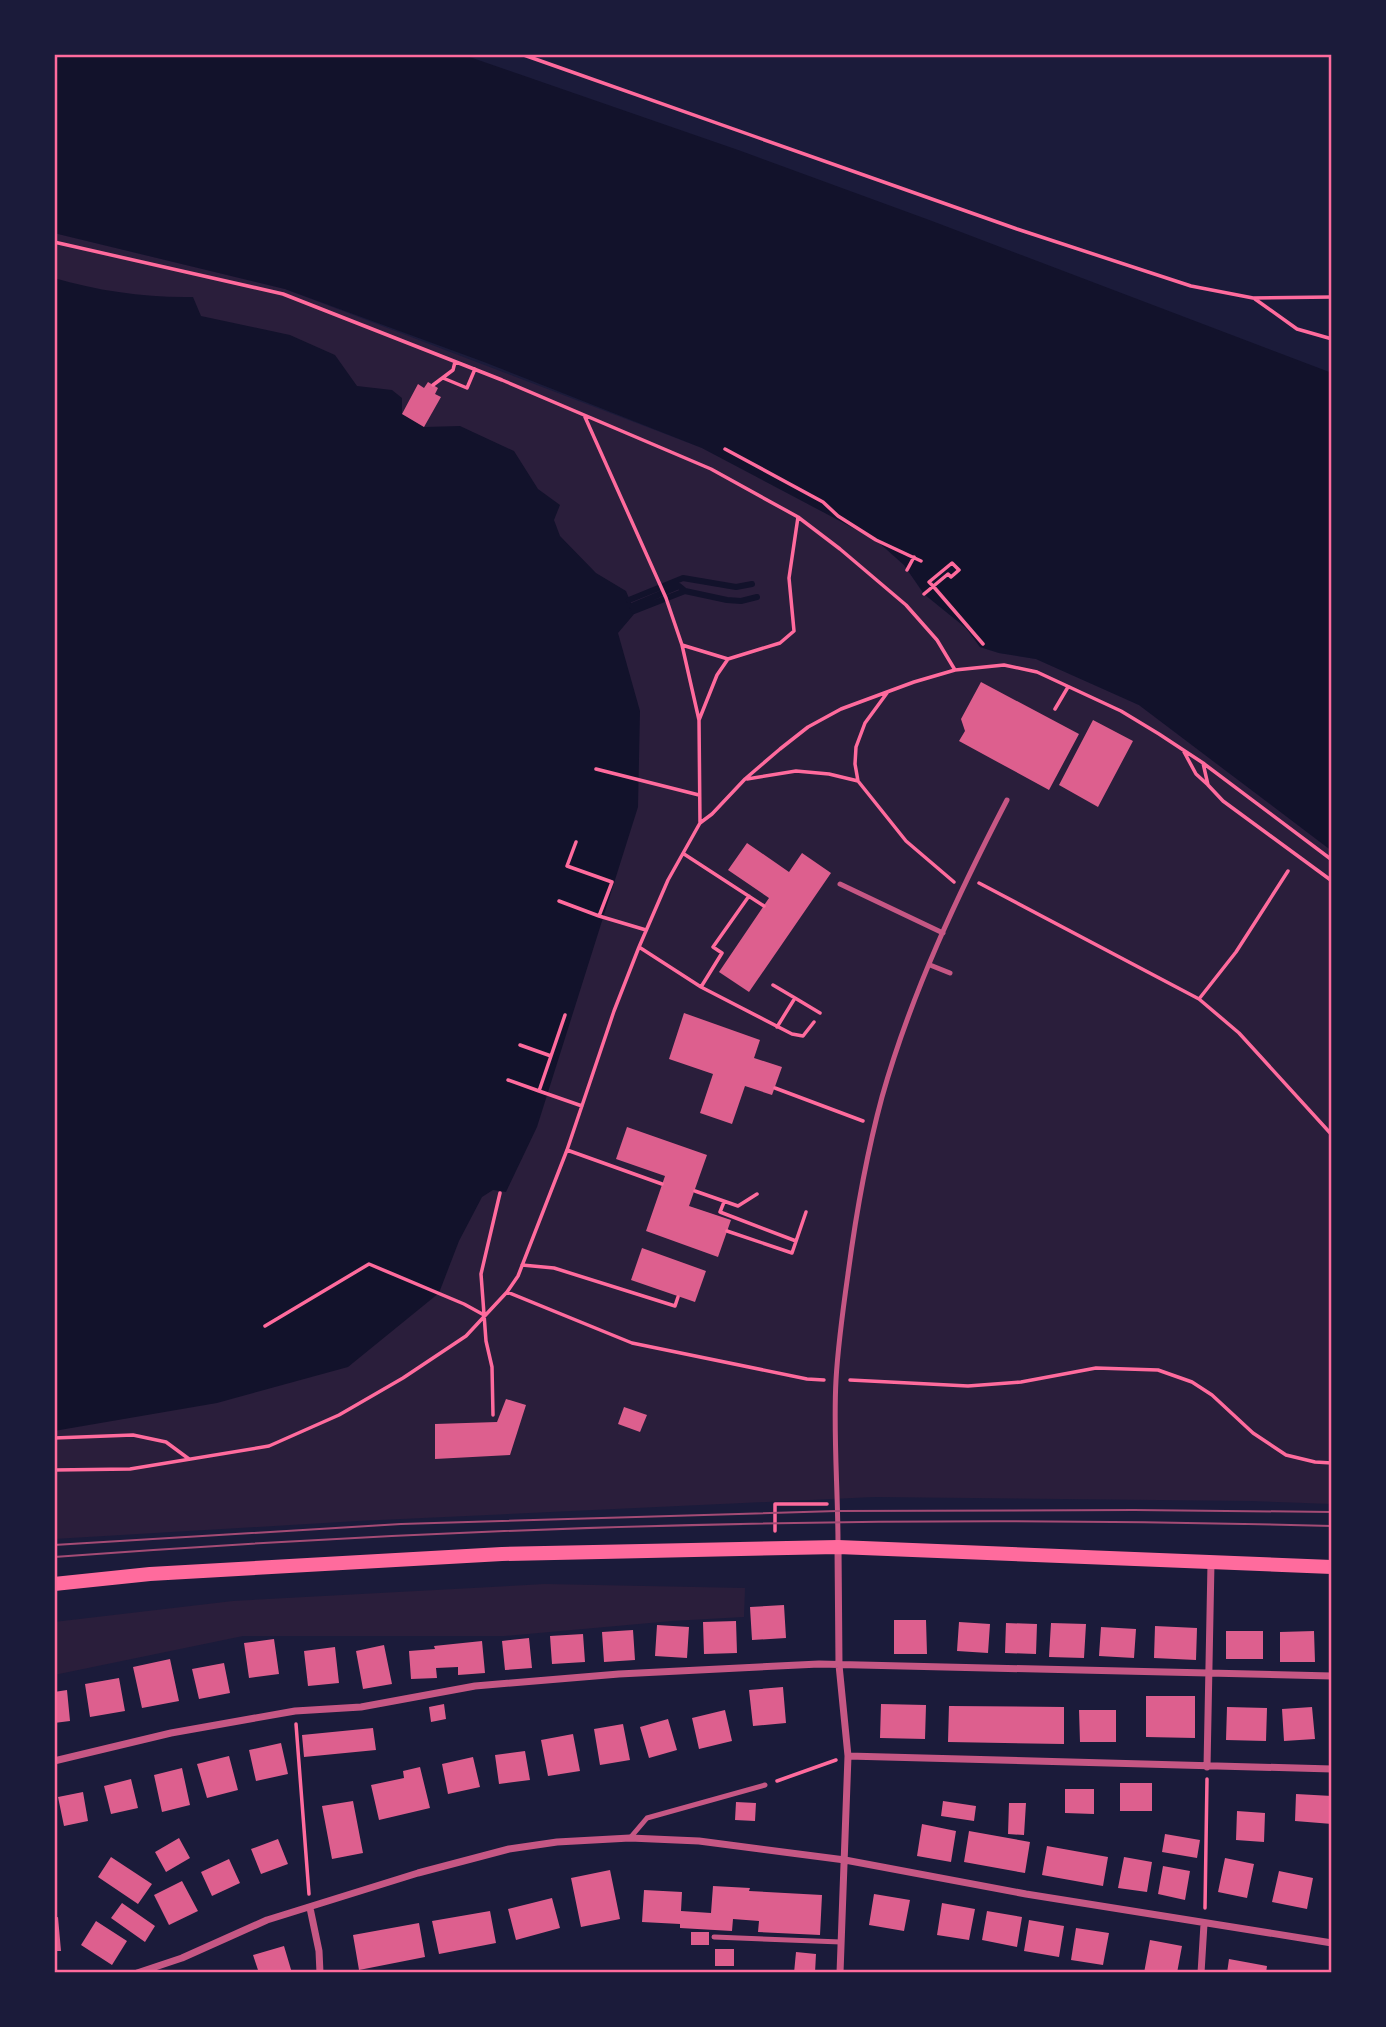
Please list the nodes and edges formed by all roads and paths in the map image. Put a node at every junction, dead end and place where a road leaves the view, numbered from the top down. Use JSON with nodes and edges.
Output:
{"nodes":[{"id":1,"x":521,"y":54,"type":"edge"},
{"id":2,"x":54,"y":242,"type":"edge"},
{"id":3,"x":1332,"y":297,"type":"edge"},
{"id":4,"x":1253,"y":298,"type":"junction"},
{"id":5,"x":1332,"y":339,"type":"edge"},
{"id":6,"x":455,"y":362,"type":"junction"},
{"id":7,"x":475,"y":369,"type":"junction"},
{"id":8,"x":443,"y":378,"type":"junction"},
{"id":9,"x":433,"y":385,"type":"dead end"},
{"id":10,"x":584,"y":415,"type":"junction"},
{"id":11,"x":725,"y":449,"type":"dead end"},
{"id":12,"x":798,"y":517,"type":"junction"},
{"id":13,"x":914,"y":557,"type":"junction"},
{"id":14,"x":921,"y":561,"type":"dead end"},
{"id":15,"x":907,"y":570,"type":"dead end"},
{"id":16,"x":933,"y":586,"type":"junction"},
{"id":17,"x":924,"y":594,"type":"dead end"},
{"id":18,"x":983,"y":644,"type":"dead end"},
{"id":19,"x":682,"y":645,"type":"junction"},
{"id":20,"x":728,"y":659,"type":"junction"},
{"id":21,"x":956,"y":670,"type":"junction"},
{"id":22,"x":1068,"y":686,"type":"junction"},
{"id":23,"x":888,"y":691,"type":"junction"},
{"id":24,"x":1055,"y":709,"type":"dead end"},
{"id":25,"x":699,"y":720,"type":"junction"},
{"id":26,"x":1182,"y":749,"type":"junction"},
{"id":27,"x":1203,"y":763,"type":"junction"},
{"id":28,"x":596,"y":769,"type":"dead end"},
{"id":29,"x":745,"y":779,"type":"junction"},
{"id":30,"x":858,"y":781,"type":"junction"},
{"id":31,"x":1208,"y":785,"type":"junction"},
{"id":32,"x":700,"y":795,"type":"junction"},
{"id":33,"x":1007,"y":800,"type":"dead end"},
{"id":34,"x":700,"y":823,"type":"junction"},
{"id":35,"x":576,"y":842,"type":"dead end"},
{"id":36,"x":684,"y":854,"type":"junction"},
{"id":37,"x":1332,"y":860,"type":"edge"},
{"id":38,"x":1287,"y":871,"type":"dead end"},
{"id":39,"x":970,"y":878,"type":"junction"},
{"id":40,"x":1332,"y":881,"type":"edge"},
{"id":41,"x":840,"y":884,"type":"dead end"},
{"id":42,"x":964,"y":888,"type":"junction"},
{"id":43,"x":748,"y":895,"type":"junction"},
{"id":44,"x":559,"y":901,"type":"dead end"},
{"id":45,"x":764,"y":906,"type":"dead end"},
{"id":46,"x":599,"y":916,"type":"junction"},
{"id":47,"x":646,"y":930,"type":"junction"},
{"id":48,"x":943,"y":933,"type":"junction"},
{"id":49,"x":639,"y":947,"type":"junction"},
{"id":50,"x":930,"y":965,"type":"junction"},
{"id":51,"x":950,"y":972,"type":"dead end"},
{"id":52,"x":773,"y":985,"type":"dead end"},
{"id":53,"x":701,"y":987,"type":"junction"},
{"id":54,"x":795,"y":998,"type":"junction"},
{"id":55,"x":1199,"y":999,"type":"junction"},
{"id":56,"x":820,"y":1013,"type":"dead end"},
{"id":57,"x":565,"y":1015,"type":"dead end"},
{"id":58,"x":814,"y":1022,"type":"dead end"},
{"id":59,"x":777,"y":1027,"type":"junction"},
{"id":60,"x":520,"y":1045,"type":"dead end"},
{"id":61,"x":551,"y":1056,"type":"junction"},
{"id":62,"x":508,"y":1080,"type":"dead end"},
{"id":63,"x":775,"y":1088,"type":"dead end"},
{"id":64,"x":539,"y":1091,"type":"junction"},
{"id":65,"x":582,"y":1106,"type":"junction"},
{"id":66,"x":875,"y":1126,"type":"junction"},
{"id":67,"x":1332,"y":1135,"type":"edge"},
{"id":68,"x":567,"y":1150,"type":"junction"},
{"id":69,"x":662,"y":1184,"type":"dead end"},
{"id":70,"x":695,"y":1191,"type":"dead end"},
{"id":71,"x":500,"y":1193,"type":"dead end"},
{"id":72,"x":757,"y":1194,"type":"dead end"},
{"id":73,"x":724,"y":1202,"type":"junction"},
{"id":74,"x":806,"y":1212,"type":"dead end"},
{"id":75,"x":727,"y":1231,"type":"dead end"},
{"id":76,"x":796,"y":1241,"type":"junction"},
{"id":77,"x":522,"y":1265,"type":"junction"},
{"id":78,"x":507,"y":1292,"type":"junction"},
{"id":79,"x":678,"y":1297,"type":"dead end"},
{"id":80,"x":484,"y":1315,"type":"junction"},
{"id":81,"x":265,"y":1326,"type":"dead end"},
{"id":82,"x":836,"y":1380,"type":"junction"},
{"id":83,"x":493,"y":1415,"type":"dead end"},
{"id":84,"x":54,"y":1438,"type":"edge"},
{"id":85,"x":190,"y":1459,"type":"junction"},
{"id":86,"x":1332,"y":1463,"type":"edge"},
{"id":87,"x":54,"y":1470,"type":"edge"},
{"id":88,"x":837,"y":1504,"type":"junction"},
{"id":89,"x":838,"y":1547,"type":"junction"},
{"id":90,"x":789,"y":1549,"type":"junction"},
{"id":91,"x":1211,"y":1563,"type":"junction"},
{"id":92,"x":1332,"y":1567,"type":"edge"},
{"id":93,"x":54,"y":1584,"type":"edge"},
{"id":94,"x":839,"y":1665,"type":"junction"},
{"id":95,"x":1211,"y":1673,"type":"junction"},
{"id":96,"x":1332,"y":1676,"type":"edge"},
{"id":97,"x":295,"y":1711,"type":"junction"},
{"id":98,"x":848,"y":1756,"type":"junction"},
{"id":99,"x":54,"y":1761,"type":"edge"},
{"id":100,"x":1207,"y":1767,"type":"junction"},
{"id":101,"x":1332,"y":1769,"type":"edge"},
{"id":102,"x":765,"y":1785,"type":"joint"},
{"id":103,"x":630,"y":1838,"type":"junction"},
{"id":104,"x":845,"y":1860,"type":"junction"},
{"id":105,"x":310,"y":1908,"type":"junction"},
{"id":106,"x":1205,"y":1924,"type":"junction"},
{"id":107,"x":714,"y":1937,"type":"dead end"},
{"id":108,"x":841,"y":1942,"type":"junction"},
{"id":109,"x":1332,"y":1943,"type":"edge"},
{"id":110,"x":137,"y":1973,"type":"edge"},
{"id":111,"x":320,"y":1973,"type":"edge"},
{"id":112,"x":840,"y":1973,"type":"edge"},
{"id":113,"x":1201,"y":1973,"type":"edge"}],
"edges":[{"from":1,"to":4,"type":"path"},
{"from":2,"to":6,"type":"path"},
{"from":3,"to":4,"type":"path"},
{"from":4,"to":5,"type":"path"},
{"from":6,"to":7,"type":"path"},
{"from":6,"to":8,"type":"path"},
{"from":7,"to":8,"type":"path"},
{"from":7,"to":10,"type":"path"},
{"from":8,"to":9,"type":"path"},
{"from":10,"to":12,"type":"path"},
{"from":10,"to":19,"type":"path"},
{"from":11,"to":13,"type":"path"},
{"from":12,"to":20,"type":"path"},
{"from":12,"to":21,"type":"path"},
{"from":13,"to":14,"type":"path"},
{"from":13,"to":15,"type":"path"},
{"from":16,"to":16,"type":"path"},
{"from":16,"to":17,"type":"path"},
{"from":16,"to":18,"type":"path"},
{"from":19,"to":20,"type":"path"},
{"from":19,"to":25,"type":"path"},
{"from":20,"to":25,"type":"path"},
{"from":21,"to":22,"type":"path"},
{"from":21,"to":23,"type":"path"},
{"from":22,"to":24,"type":"path"},
{"from":22,"to":26,"type":"path"},
{"from":23,"to":29,"type":"path"},
{"from":23,"to":30,"type":"path"},
{"from":25,"to":32,"type":"path"},
{"from":26,"to":27,"type":"path"},
{"from":26,"to":31,"type":"path"},
{"from":27,"to":31,"type":"path"},
{"from":27,"to":37,"type":"path"},
{"from":28,"to":32,"type":"path"},
{"from":29,"to":30,"type":"path"},
{"from":29,"to":34,"type":"path"},
{"from":30,"to":42,"type":"path"},
{"from":31,"to":40,"type":"path"},
{"from":32,"to":34,"type":"path"},
{"from":33,"to":39,"type":"lane"},
{"from":34,"to":36,"type":"path"},
{"from":35,"to":46,"type":"path"},
{"from":36,"to":43,"type":"path"},
{"from":36,"to":47,"type":"path"},
{"from":38,"to":55,"type":"path"},
{"from":39,"to":42,"type":"lane"},
{"from":39,"to":55,"type":"path"},
{"from":41,"to":48,"type":"lane"},
{"from":42,"to":48,"type":"lane"},
{"from":43,"to":45,"type":"path"},
{"from":43,"to":53,"type":"path"},
{"from":44,"to":46,"type":"path"},
{"from":46,"to":47,"type":"path"},
{"from":47,"to":49,"type":"path"},
{"from":48,"to":50,"type":"lane"},
{"from":49,"to":53,"type":"path"},
{"from":49,"to":65,"type":"path"},
{"from":50,"to":51,"type":"lane"},
{"from":50,"to":66,"type":"lane"},
{"from":52,"to":54,"type":"path"},
{"from":53,"to":59,"type":"path"},
{"from":54,"to":56,"type":"path"},
{"from":54,"to":59,"type":"path"},
{"from":55,"to":67,"type":"path"},
{"from":57,"to":61,"type":"path"},
{"from":58,"to":59,"type":"path"},
{"from":60,"to":61,"type":"path"},
{"from":61,"to":64,"type":"path"},
{"from":62,"to":64,"type":"path"},
{"from":63,"to":66,"type":"path"},
{"from":64,"to":65,"type":"path"},
{"from":65,"to":68,"type":"path"},
{"from":66,"to":82,"type":"lane"},
{"from":68,"to":69,"type":"path"},
{"from":68,"to":77,"type":"path"},
{"from":70,"to":73,"type":"path"},
{"from":71,"to":80,"type":"path"},
{"from":72,"to":73,"type":"path"},
{"from":73,"to":76,"type":"path"},
{"from":74,"to":76,"type":"path"},
{"from":75,"to":76,"type":"path"},
{"from":77,"to":78,"type":"path"},
{"from":77,"to":79,"type":"path"},
{"from":78,"to":80,"type":"path"},
{"from":78,"to":82,"type":"path"},
{"from":80,"to":81,"type":"path"},
{"from":80,"to":83,"type":"path"},
{"from":80,"to":85,"type":"path"},
{"from":82,"to":86,"type":"path"},
{"from":82,"to":88,"type":"lane"},
{"from":84,"to":85,"type":"path"},
{"from":85,"to":87,"type":"path"},
{"from":88,"to":89,"type":"lane"},
{"from":88,"to":90,"type":"path"},
{"from":89,"to":90,"type":"main road"},
{"from":89,"to":91,"type":"main road"},
{"from":89,"to":94,"type":"street"},
{"from":90,"to":93,"type":"main road"},
{"from":91,"to":92,"type":"main road"},
{"from":91,"to":95,"type":"street"},
{"from":94,"to":95,"type":"street"},
{"from":94,"to":97,"type":"street"},
{"from":94,"to":98,"type":"street"},
{"from":95,"to":96,"type":"street"},
{"from":95,"to":100,"type":"street"},
{"from":97,"to":99,"type":"street"},
{"from":97,"to":105,"type":"path"},
{"from":98,"to":100,"type":"street"},
{"from":98,"to":102,"type":"path"},
{"from":98,"to":104,"type":"street"},
{"from":100,"to":101,"type":"street"},
{"from":100,"to":106,"type":"path"},
{"from":102,"to":103,"type":"lane"},
{"from":103,"to":104,"type":"street"},
{"from":103,"to":105,"type":"street"},
{"from":104,"to":106,"type":"street"},
{"from":104,"to":108,"type":"street"},
{"from":105,"to":110,"type":"street"},
{"from":105,"to":111,"type":"street"},
{"from":106,"to":109,"type":"street"},
{"from":106,"to":113,"type":"street"},
{"from":107,"to":108,"type":"lane"},
{"from":108,"to":112,"type":"street"}]}
